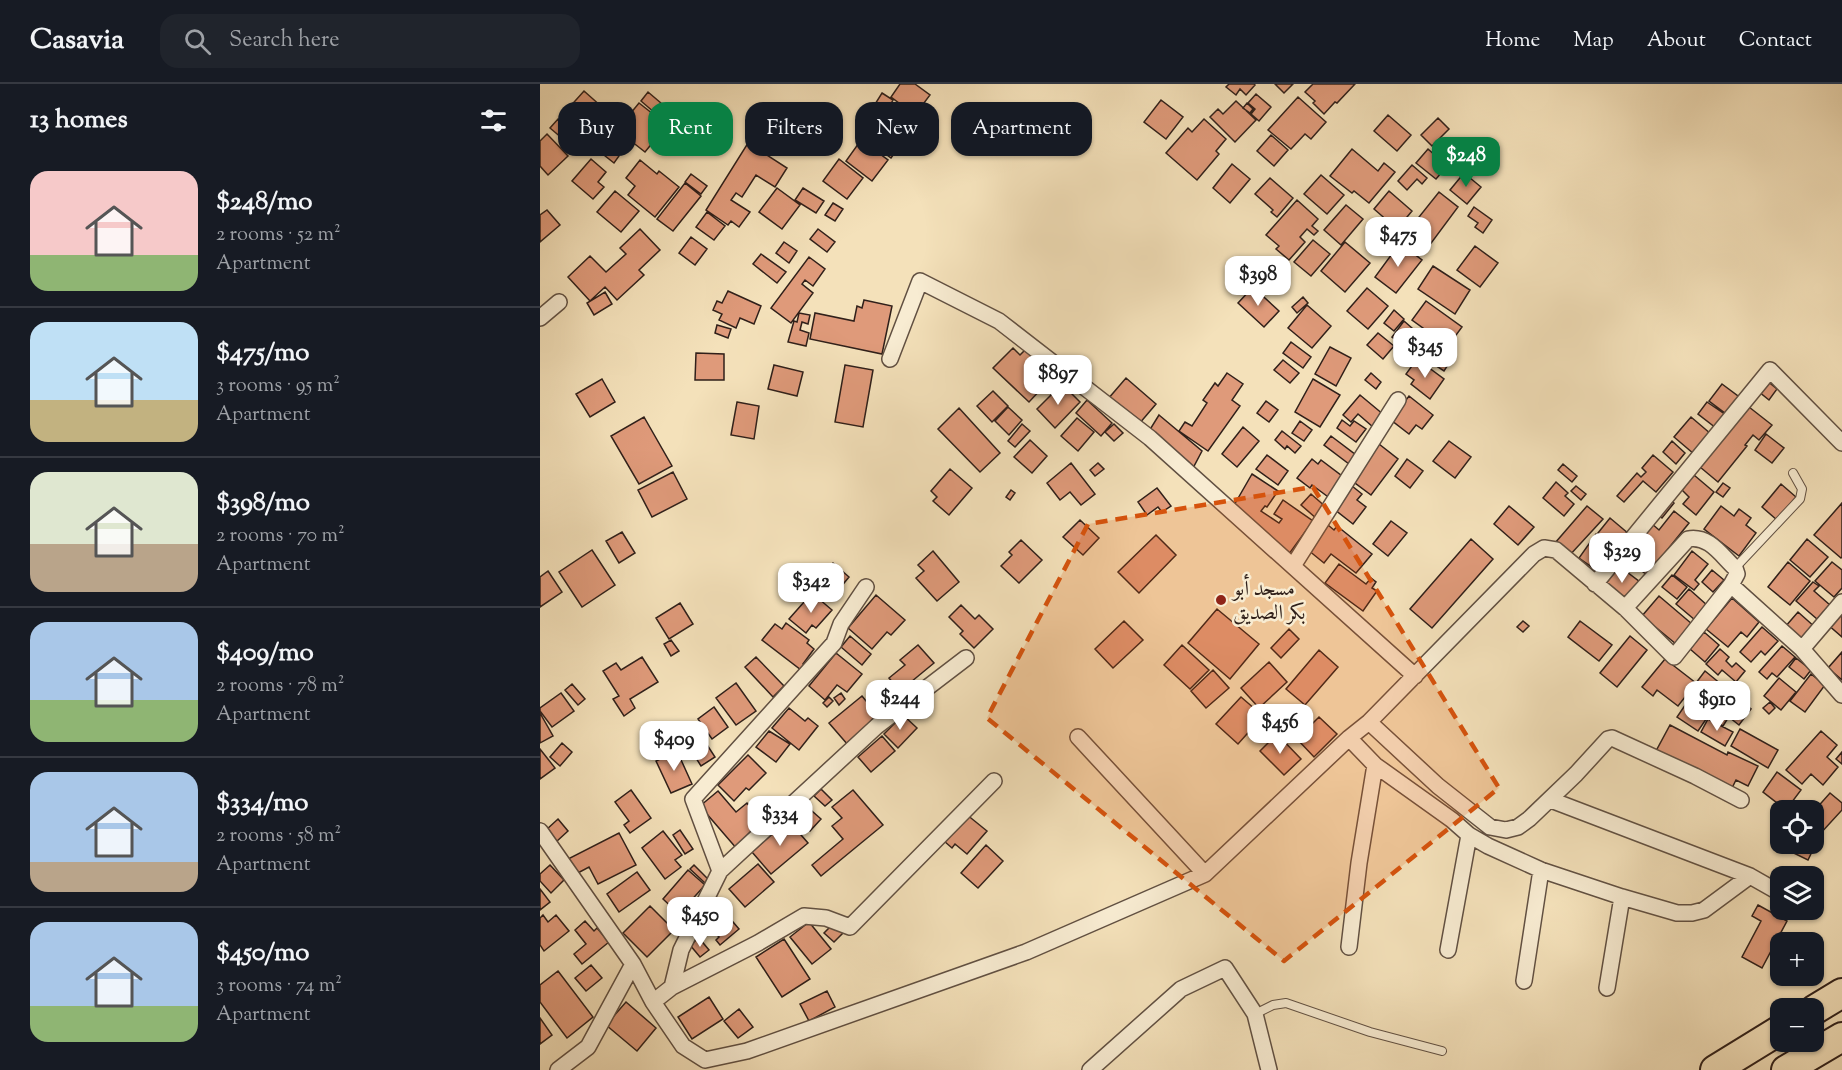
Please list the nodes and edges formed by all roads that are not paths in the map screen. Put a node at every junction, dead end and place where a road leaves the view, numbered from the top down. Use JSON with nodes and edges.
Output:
{"nodes":[{"id":1,"x":559,"y":302,"type":"dead end"},
{"id":2,"x":540,"y":318,"type":"edge"},
{"id":3,"x":891,"y":359,"type":"dead end"},
{"id":4,"x":1398,"y":400,"type":"dead end"},
{"id":5,"x":1842,"y":443,"type":"edge"},
{"id":6,"x":1793,"y":473,"type":"dead end"},
{"id":7,"x":1293,"y":566,"type":"junction"},
{"id":8,"x":1735,"y":568,"type":"junction"},
{"id":9,"x":1595,"y":584,"type":"junction"},
{"id":10,"x":1731,"y":585,"type":"junction"},
{"id":11,"x":866,"y":587,"type":"dead end"},
{"id":12,"x":1842,"y":602,"type":"edge"},
{"id":13,"x":1625,"y":608,"type":"junction"},
{"id":14,"x":1802,"y":649,"type":"junction"},
{"id":15,"x":966,"y":658,"type":"dead end"},
{"id":16,"x":1415,"y":676,"type":"junction"},
{"id":17,"x":1842,"y":695,"type":"edge"},
{"id":18,"x":1369,"y":722,"type":"junction"},
{"id":19,"x":1078,"y":738,"type":"dead end"},
{"id":20,"x":1349,"y":738,"type":"junction"},
{"id":21,"x":1375,"y":765,"type":"junction"},
{"id":22,"x":994,"y":781,"type":"dead end"},
{"id":23,"x":1551,"y":800,"type":"junction"},
{"id":24,"x":1741,"y":800,"type":"dead end"},
{"id":25,"x":540,"y":831,"type":"edge"},
{"id":26,"x":1469,"y":835,"type":"junction"},
{"id":27,"x":1541,"y":870,"type":"junction"},
{"id":28,"x":720,"y":872,"type":"junction"},
{"id":29,"x":1205,"y":874,"type":"junction"},
{"id":30,"x":1750,"y":876,"type":"junction"},
{"id":31,"x":1770,"y":887,"type":"edge"},
{"id":32,"x":1622,"y":897,"type":"junction"},
{"id":33,"x":1349,"y":947,"type":"dead end"},
{"id":34,"x":1448,"y":950,"type":"dead end"},
{"id":35,"x":633,"y":964,"type":"junction"},
{"id":36,"x":1524,"y":981,"type":"dead end"},
{"id":37,"x":672,"y":987,"type":"junction"},
{"id":38,"x":1607,"y":988,"type":"dead end"},
{"id":39,"x":1842,"y":993,"type":"edge"},
{"id":40,"x":653,"y":1002,"type":"junction"},
{"id":41,"x":1824,"y":1004,"type":"edge"},
{"id":42,"x":1255,"y":1014,"type":"junction"},
{"id":43,"x":1770,"y":1036,"type":"edge"},
{"id":44,"x":1842,"y":1037,"type":"edge"},
{"id":45,"x":1442,"y":1052,"type":"dead end"},
{"id":46,"x":558,"y":1070,"type":"edge"},
{"id":47,"x":1090,"y":1070,"type":"edge"},
{"id":48,"x":1269,"y":1070,"type":"edge"},
{"id":49,"x":1715,"y":1070,"type":"edge"},
{"id":50,"x":1786,"y":1070,"type":"edge"}],
"edges":[{"from":1,"to":2,"type":"street"},
{"from":3,"to":7,"type":"street"},
{"from":4,"to":7,"type":"street"},
{"from":5,"to":9,"type":"street"},
{"from":6,"to":8,"type":"lane"},
{"from":7,"to":16,"type":"street"},
{"from":8,"to":10,"type":"street"},
{"from":8,"to":13,"type":"street"},
{"from":9,"to":13,"type":"street"},
{"from":9,"to":16,"type":"street"},
{"from":10,"to":13,"type":"street"},
{"from":10,"to":14,"type":"street"},
{"from":11,"to":28,"type":"street"},
{"from":12,"to":14,"type":"street"},
{"from":14,"to":17,"type":"street"},
{"from":15,"to":28,"type":"street"},
{"from":16,"to":18,"type":"street"},
{"from":18,"to":20,"type":"street"},
{"from":18,"to":23,"type":"street"},
{"from":19,"to":29,"type":"street"},
{"from":20,"to":21,"type":"street"},
{"from":20,"to":29,"type":"street"},
{"from":21,"to":26,"type":"street"},
{"from":21,"to":33,"type":"street"},
{"from":22,"to":37,"type":"street"},
{"from":23,"to":24,"type":"street"},
{"from":23,"to":30,"type":"street"},
{"from":25,"to":35,"type":"street"},
{"from":26,"to":27,"type":"street"},
{"from":26,"to":34,"type":"street"},
{"from":27,"to":32,"type":"street"},
{"from":27,"to":36,"type":"street"},
{"from":28,"to":37,"type":"street"},
{"from":29,"to":40,"type":"street"},
{"from":30,"to":31,"type":"street"},
{"from":30,"to":32,"type":"street"},
{"from":32,"to":38,"type":"street"},
{"from":35,"to":40,"type":"street"},
{"from":35,"to":46,"type":"street"},
{"from":37,"to":40,"type":"street"},
{"from":39,"to":41,"type":"highway"},
{"from":42,"to":45,"type":"lane"},
{"from":42,"to":47,"type":"street"},
{"from":42,"to":48,"type":"street"},
{"from":43,"to":49,"type":"highway"},
{"from":44,"to":50,"type":"highway"}]}
